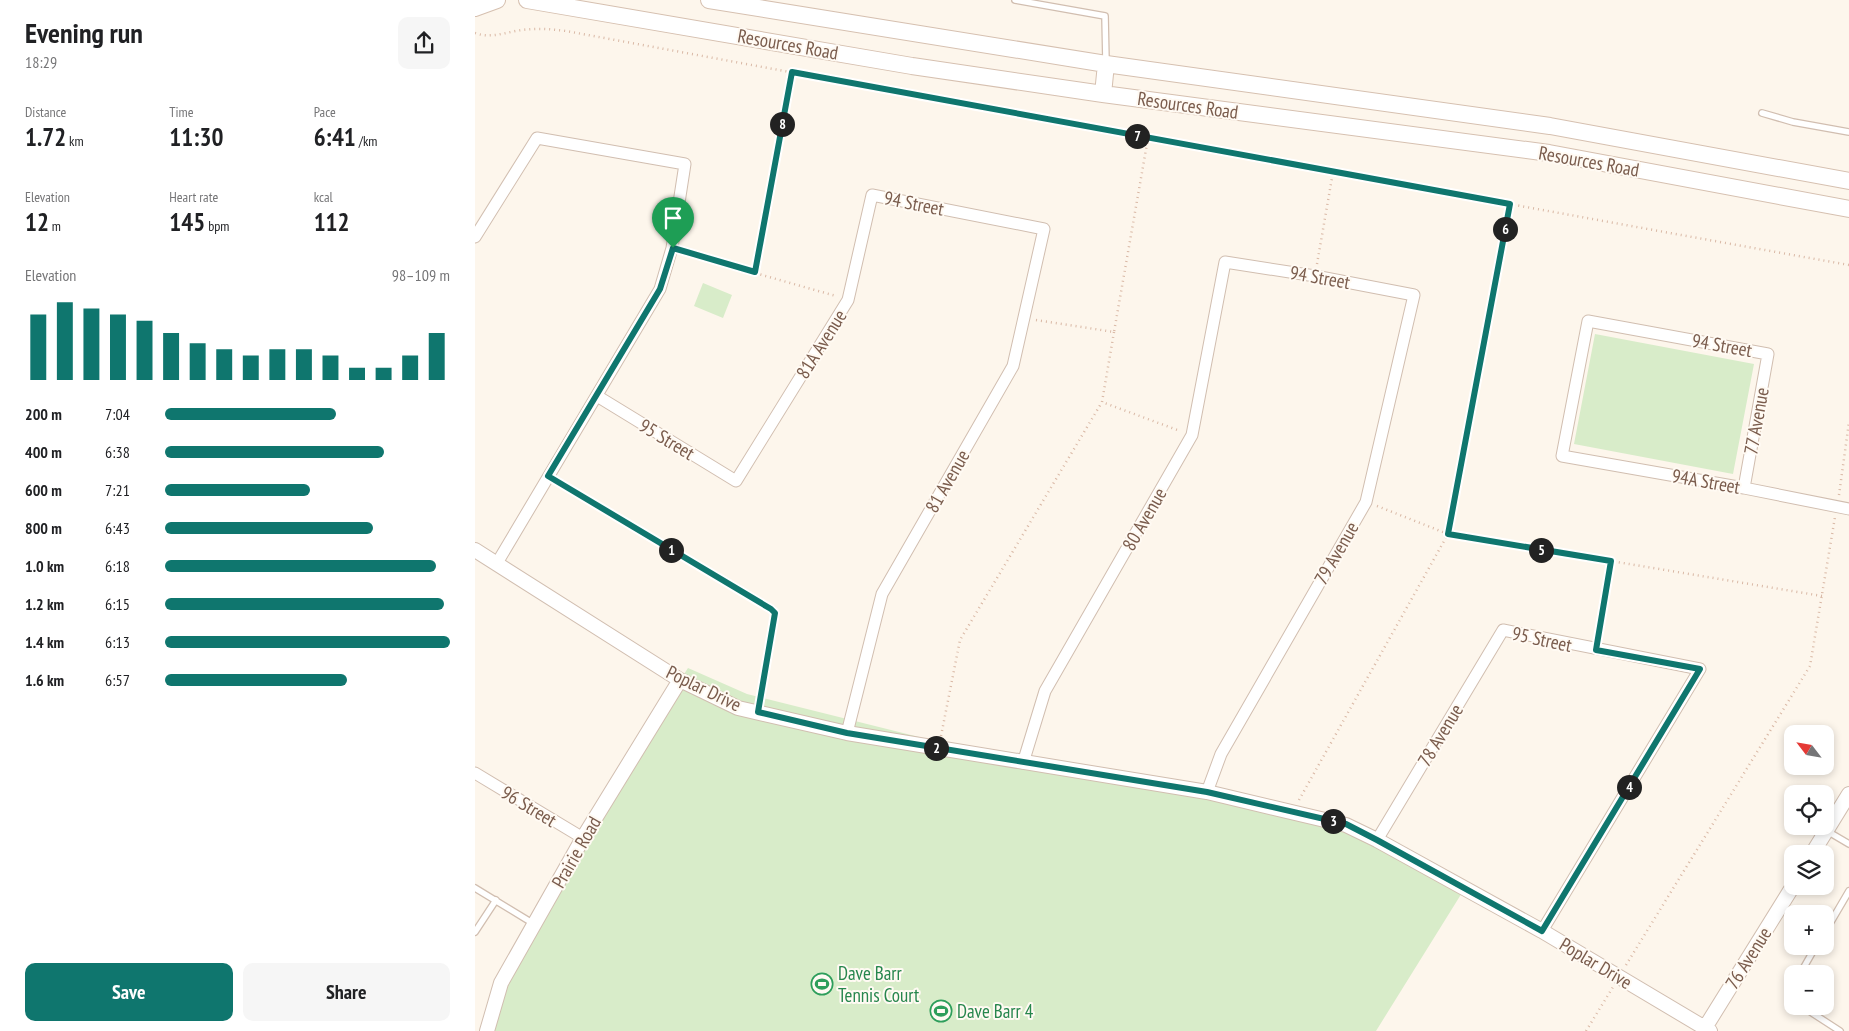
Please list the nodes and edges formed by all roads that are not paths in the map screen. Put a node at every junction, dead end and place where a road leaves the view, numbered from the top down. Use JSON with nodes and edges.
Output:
{"nodes":[{"id":1,"x":497,"y":0,"type":"edge"},
{"id":2,"x":527,"y":0,"type":"edge"},
{"id":3,"x":709,"y":0,"type":"edge"},
{"id":4,"x":1015,"y":0,"type":"edge"},
{"id":5,"x":475,"y":8,"type":"edge"},
{"id":6,"x":1106,"y":64,"type":"junction"},
{"id":7,"x":1103,"y":94,"type":"junction"},
{"id":8,"x":1762,"y":113,"type":"dead end"},
{"id":9,"x":1849,"y":132,"type":"edge"},
{"id":10,"x":1849,"y":181,"type":"edge"},
{"id":11,"x":872,"y":195,"type":"joint"},
{"id":12,"x":1849,"y":208,"type":"edge"},
{"id":13,"x":1044,"y":228,"type":"joint"},
{"id":14,"x":475,"y":237,"type":"edge"},
{"id":15,"x":1225,"y":262,"type":"joint"},
{"id":16,"x":1414,"y":295,"type":"joint"},
{"id":17,"x":1768,"y":354,"type":"joint"},
{"id":18,"x":597,"y":396,"type":"junction"},
{"id":19,"x":1562,"y":456,"type":"joint"},
{"id":20,"x":548,"y":476,"type":"junction"},
{"id":21,"x":736,"y":481,"type":"joint"},
{"id":22,"x":1744,"y":488,"type":"junction"},
{"id":23,"x":1849,"y":509,"type":"edge"},
{"id":24,"x":475,"y":550,"type":"edge"},
{"id":25,"x":497,"y":563,"type":"junction"},
{"id":26,"x":1503,"y":630,"type":"joint"},
{"id":27,"x":680,"y":680,"type":"junction"},
{"id":28,"x":758,"y":712,"type":"junction"},
{"id":29,"x":847,"y":733,"type":"junction"},
{"id":30,"x":1023,"y":762,"type":"junction"},
{"id":31,"x":475,"y":773,"type":"edge"},
{"id":32,"x":1207,"y":792,"type":"junction"},
{"id":33,"x":1849,"y":794,"type":"edge"},
{"id":34,"x":1834,"y":819,"type":"edge"},
{"id":35,"x":1834,"y":834,"type":"edge"},
{"id":36,"x":583,"y":838,"type":"junction"},
{"id":37,"x":1377,"y":840,"type":"junction"},
{"id":38,"x":1849,"y":844,"type":"edge"},
{"id":39,"x":475,"y":888,"type":"edge"},
{"id":40,"x":1849,"y":891,"type":"edge"},
{"id":41,"x":1788,"y":895,"type":"edge"},
{"id":42,"x":496,"y":900,"type":"junction"},
{"id":43,"x":1834,"y":917,"type":"edge"},
{"id":44,"x":534,"y":924,"type":"junction"},
{"id":45,"x":1542,"y":931,"type":"junction"},
{"id":46,"x":475,"y":932,"type":"edge"},
{"id":47,"x":1815,"y":1015,"type":"edge"},
{"id":48,"x":1706,"y":1030,"type":"edge"},
{"id":49,"x":487,"y":1031,"type":"edge"},
{"id":50,"x":1840,"y":1031,"type":"edge"}],
"edges":[{"from":1,"to":5,"type":"main road"},
{"from":2,"to":7,"type":"main road","name":"Resources Road"},
{"from":3,"to":6,"type":"main road","name":"Resources Road"},
{"from":4,"to":6,"type":"lane"},
{"from":6,"to":7,"type":"main road"},
{"from":6,"to":10,"type":"main road","name":"Resources Road"},
{"from":7,"to":12,"type":"main road","name":"Resources Road"},
{"from":8,"to":9,"type":"lane"},
{"from":11,"to":13,"type":"street","name":"94 Street"},
{"from":11,"to":21,"type":"street","name":"81A Avenue"},
{"from":13,"to":29,"type":"street","name":"81 Avenue"},
{"from":14,"to":18,"type":"street"},
{"from":15,"to":16,"type":"street","name":"94 Street"},
{"from":15,"to":30,"type":"street","name":"80 Avenue"},
{"from":16,"to":32,"type":"street","name":"79 Avenue"},
{"from":17,"to":19,"type":"street","name":"94 Street"},
{"from":17,"to":22,"type":"street","name":"77 Avenue"},
{"from":18,"to":20,"type":"street"},
{"from":18,"to":21,"type":"street","name":"95 Street"},
{"from":19,"to":22,"type":"street","name":"94A Street"},
{"from":20,"to":25,"type":"street"},
{"from":20,"to":28,"type":"lane"},
{"from":22,"to":23,"type":"street","name":"94A Street"},
{"from":24,"to":25,"type":"street","name":"Poplar Drive"},
{"from":25,"to":27,"type":"street","name":"Poplar Drive"},
{"from":26,"to":37,"type":"street","name":"78 Avenue"},
{"from":26,"to":45,"type":"street","name":"95 Street"},
{"from":27,"to":28,"type":"street","name":"Poplar Drive"},
{"from":27,"to":36,"type":"street","name":"Prairie Road"},
{"from":28,"to":29,"type":"street","name":"Poplar Drive"},
{"from":29,"to":30,"type":"street","name":"Poplar Drive"},
{"from":30,"to":32,"type":"street","name":"Poplar Drive"},
{"from":31,"to":36,"type":"street","name":"96 Street"},
{"from":32,"to":37,"type":"street","name":"Poplar Drive"},
{"from":33,"to":34,"type":"street"},
{"from":35,"to":38,"type":"lane"},
{"from":36,"to":44,"type":"street","name":"Prairie Road"},
{"from":37,"to":45,"type":"street","name":"Poplar Drive"},
{"from":39,"to":42,"type":"lane"},
{"from":40,"to":43,"type":"lane"},
{"from":41,"to":48,"type":"street","name":"76 Avenue"},
{"from":42,"to":44,"type":"lane"},
{"from":42,"to":46,"type":"lane"},
{"from":44,"to":49,"type":"street","name":"Prairie Road"},
{"from":45,"to":48,"type":"street","name":"Poplar Drive"},
{"from":47,"to":50,"type":"lane"}]}
